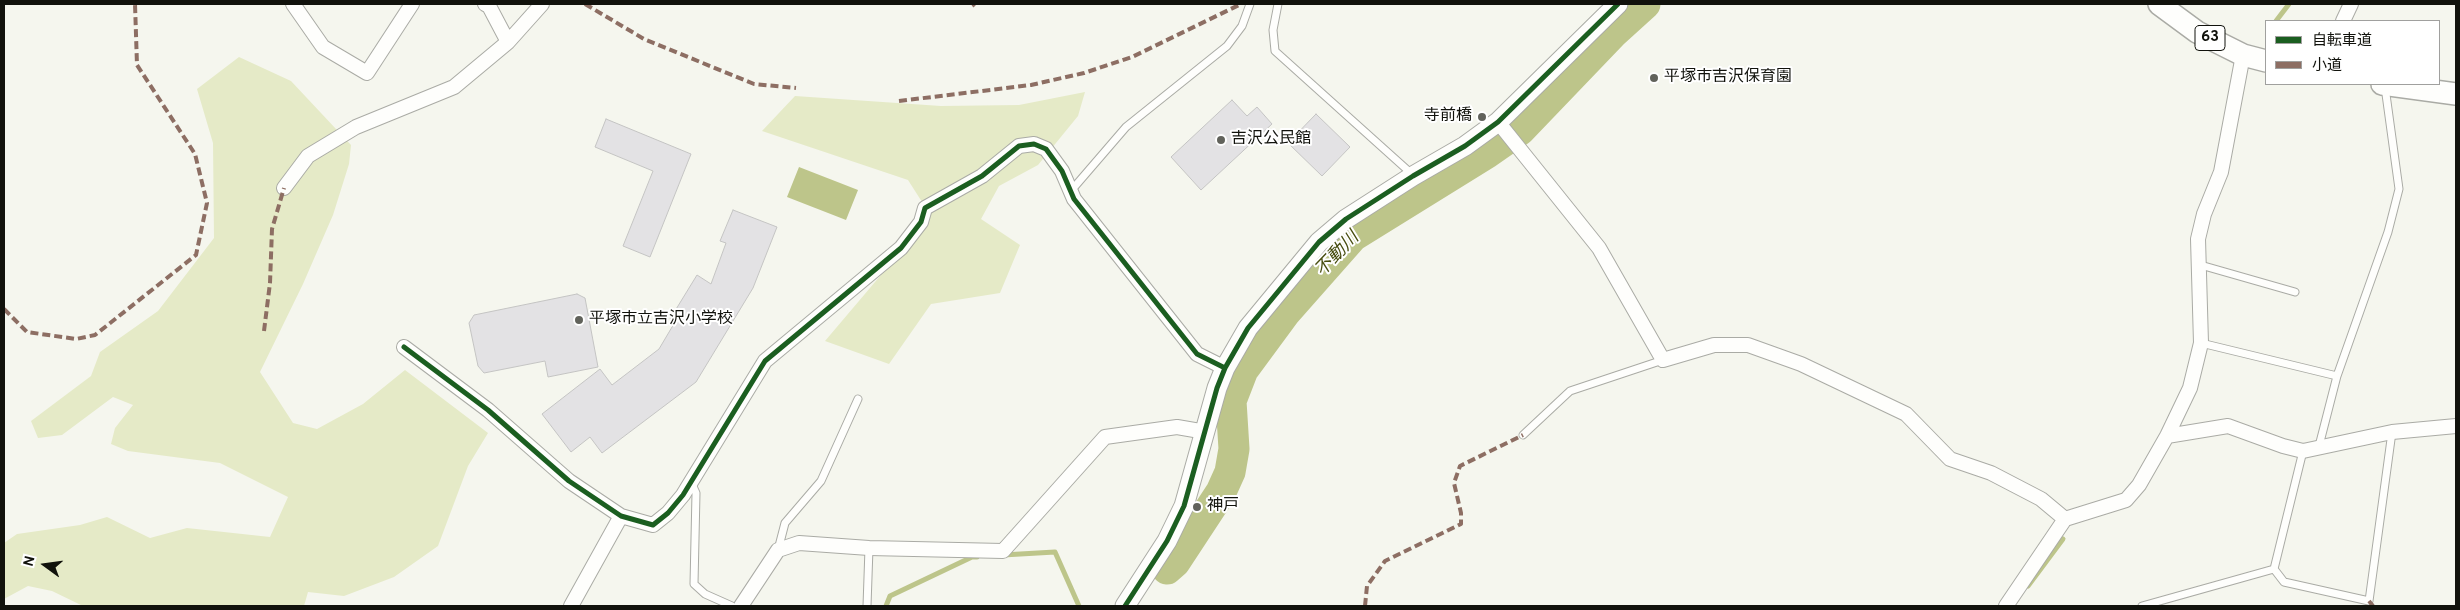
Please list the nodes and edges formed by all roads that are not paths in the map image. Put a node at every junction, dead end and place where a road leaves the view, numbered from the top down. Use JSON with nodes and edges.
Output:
{"nodes":[{"id":1,"x":293,"y":4,"type":"edge"},
{"id":2,"x":412,"y":4,"type":"edge"},
{"id":3,"x":486,"y":4,"type":"edge"},
{"id":4,"x":542,"y":4,"type":"edge"},
{"id":5,"x":1250,"y":4,"type":"edge"},
{"id":6,"x":1278,"y":4,"type":"edge"},
{"id":7,"x":1618,"y":4,"type":"edge"},
{"id":8,"x":2159,"y":4,"type":"edge"},
{"id":9,"x":2351,"y":4,"type":"edge"},
{"id":10,"x":2343,"y":20,"type":"edge"},
{"id":11,"x":508,"y":42,"type":"junction"},
{"id":12,"x":2242,"y":55,"type":"junction"},
{"id":13,"x":2265,"y":61,"type":"edge"},
{"id":14,"x":2384,"y":85,"type":"edge"},
{"id":15,"x":2391,"y":85,"type":"edge"},
{"id":16,"x":2456,"y":94,"type":"edge"},
{"id":17,"x":1498,"y":122,"type":"junction"},
{"id":18,"x":1413,"y":176,"type":"junction"},
{"id":19,"x":284,"y":188,"type":"dead end"},
{"id":20,"x":1070,"y":193,"type":"junction"},
{"id":21,"x":2197,"y":264,"type":"junction"},
{"id":22,"x":2295,"y":292,"type":"dead end"},
{"id":23,"x":2201,"y":343,"type":"junction"},
{"id":24,"x":404,"y":347,"type":"dead end"},
{"id":25,"x":1663,"y":360,"type":"junction"},
{"id":26,"x":1225,"y":368,"type":"junction"},
{"id":27,"x":2337,"y":376,"type":"junction"},
{"id":28,"x":858,"y":399,"type":"dead end"},
{"id":29,"x":2456,"y":426,"type":"edge"},
{"id":30,"x":1206,"y":432,"type":"junction"},
{"id":31,"x":2392,"y":432,"type":"junction"},
{"id":32,"x":1522,"y":436,"type":"dead end"},
{"id":33,"x":2167,"y":436,"type":"junction"},
{"id":34,"x":2319,"y":446,"type":"junction"},
{"id":35,"x":2303,"y":451,"type":"junction"},
{"id":36,"x":691,"y":482,"type":"junction"},
{"id":37,"x":621,"y":516,"type":"junction"},
{"id":38,"x":2065,"y":519,"type":"junction"},
{"id":39,"x":869,"y":548,"type":"junction"},
{"id":40,"x":778,"y":550,"type":"junction"},
{"id":41,"x":2274,"y":569,"type":"junction"},
{"id":42,"x":571,"y":606,"type":"edge"},
{"id":43,"x":732,"y":606,"type":"edge"},
{"id":44,"x":741,"y":606,"type":"edge"},
{"id":45,"x":867,"y":606,"type":"edge"},
{"id":46,"x":1125,"y":606,"type":"edge"},
{"id":47,"x":2006,"y":606,"type":"edge"},
{"id":48,"x":2142,"y":606,"type":"edge"}],
"edges":[{"from":1,"to":2,"type":"street"},
{"from":3,"to":11,"type":"street"},
{"from":4,"to":11,"type":"street"},
{"from":5,"to":20,"type":"lane"},
{"from":6,"to":18,"type":"lane"},
{"from":7,"to":17,"type":"street"},
{"from":8,"to":12,"type":"main road","number":"63"},
{"from":9,"to":10,"type":"street"},
{"from":11,"to":19,"type":"street"},
{"from":12,"to":13,"type":"main road","number":"63"},
{"from":12,"to":21,"type":"street"},
{"from":14,"to":27,"type":"lane"},
{"from":15,"to":16,"type":"main road"},
{"from":17,"to":18,"type":"street"},
{"from":17,"to":25,"type":"street"},
{"from":18,"to":26,"type":"street"},
{"from":20,"to":26,"type":"street"},
{"from":20,"to":36,"type":"street"},
{"from":21,"to":22,"type":"lane"},
{"from":21,"to":23,"type":"street"},
{"from":23,"to":27,"type":"lane"},
{"from":23,"to":33,"type":"street"},
{"from":24,"to":37,"type":"street"},
{"from":25,"to":32,"type":"lane"},
{"from":25,"to":38,"type":"street"},
{"from":26,"to":30,"type":"street"},
{"from":27,"to":34,"type":"lane"},
{"from":28,"to":40,"type":"lane"},
{"from":29,"to":31,"type":"street"},
{"from":30,"to":39,"type":"street"},
{"from":30,"to":46,"type":"street"},
{"from":31,"to":34,"type":"street"},
{"from":31,"to":41,"type":"lane"},
{"from":33,"to":35,"type":"street"},
{"from":33,"to":38,"type":"street"},
{"from":34,"to":35,"type":"street"},
{"from":35,"to":41,"type":"lane"},
{"from":36,"to":37,"type":"street"},
{"from":36,"to":43,"type":"lane"},
{"from":37,"to":42,"type":"street"},
{"from":38,"to":47,"type":"street"},
{"from":39,"to":40,"type":"street"},
{"from":39,"to":45,"type":"lane"},
{"from":40,"to":44,"type":"street"},
{"from":41,"to":48,"type":"lane"}]}
